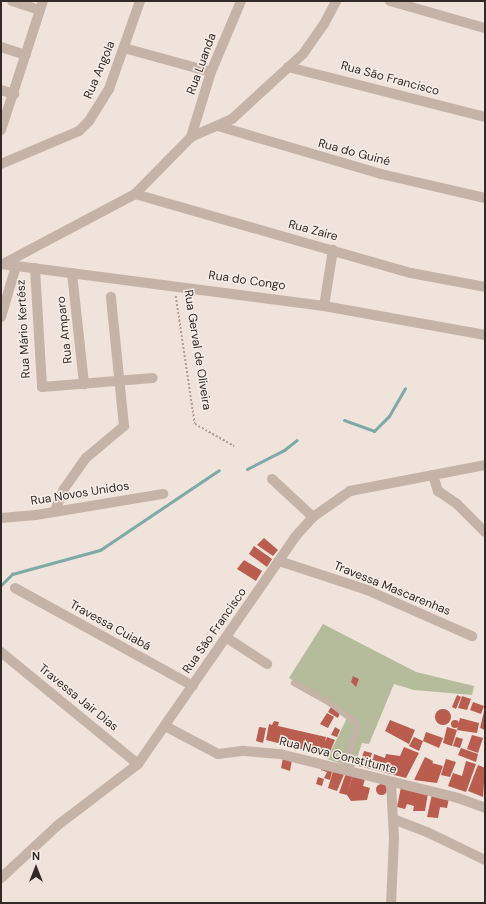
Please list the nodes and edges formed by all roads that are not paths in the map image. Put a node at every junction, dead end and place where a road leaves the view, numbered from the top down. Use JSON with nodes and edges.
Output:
{"nodes":[{"id":1,"x":12,"y":1,"type":"edge"},
{"id":2,"x":140,"y":1,"type":"edge"},
{"id":3,"x":241,"y":1,"type":"edge"},
{"id":4,"x":336,"y":1,"type":"edge"},
{"id":5,"x":390,"y":1,"type":"edge"},
{"id":6,"x":42,"y":6,"type":"edge"},
{"id":7,"x":485,"y":28,"type":"edge"},
{"id":8,"x":1,"y":47,"type":"edge"},
{"id":9,"x":124,"y":48,"type":"junction"},
{"id":10,"x":26,"y":55,"type":"junction"},
{"id":11,"x":288,"y":67,"type":"junction"},
{"id":12,"x":211,"y":72,"type":"junction"},
{"id":13,"x":1,"y":90,"type":"edge"},
{"id":14,"x":14,"y":94,"type":"junction"},
{"id":15,"x":485,"y":117,"type":"edge"},
{"id":16,"x":218,"y":126,"type":"junction"},
{"id":17,"x":1,"y":130,"type":"edge"},
{"id":18,"x":192,"y":137,"type":"junction"},
{"id":19,"x":1,"y":164,"type":"edge"},
{"id":20,"x":135,"y":194,"type":"junction"},
{"id":21,"x":485,"y":198,"type":"edge"},
{"id":22,"x":333,"y":250,"type":"junction"},
{"id":23,"x":2,"y":264,"type":"edge"},
{"id":24,"x":16,"y":266,"type":"junction"},
{"id":25,"x":35,"y":268,"type":"junction"},
{"id":26,"x":72,"y":273,"type":"junction"},
{"id":27,"x":485,"y":287,"type":"edge"},
{"id":28,"x":111,"y":297,"type":"dead end"},
{"id":29,"x":324,"y":306,"type":"junction"},
{"id":30,"x":1,"y":317,"type":"edge"},
{"id":31,"x":485,"y":335,"type":"edge"},
{"id":32,"x":153,"y":378,"type":"dead end"},
{"id":33,"x":120,"y":382,"type":"junction"},
{"id":34,"x":84,"y":384,"type":"junction"},
{"id":35,"x":485,"y":465,"type":"edge"},
{"id":36,"x":433,"y":476,"type":"junction"},
{"id":37,"x":272,"y":479,"type":"dead end"},
{"id":38,"x":163,"y":494,"type":"dead end"},
{"id":39,"x":55,"y":511,"type":"junction"},
{"id":40,"x":312,"y":517,"type":"junction"},
{"id":41,"x":1,"y":518,"type":"edge"},
{"id":42,"x":485,"y":532,"type":"edge"},
{"id":43,"x":279,"y":561,"type":"junction"},
{"id":44,"x":15,"y":588,"type":"dead end"},
{"id":45,"x":472,"y":636,"type":"dead end"},
{"id":46,"x":227,"y":638,"type":"junction"},
{"id":47,"x":1,"y":652,"type":"edge"},
{"id":48,"x":267,"y":664,"type":"dead end"},
{"id":49,"x":294,"y":684,"type":"dead end"},
{"id":50,"x":193,"y":686,"type":"junction"},
{"id":51,"x":165,"y":726,"type":"junction"},
{"id":52,"x":138,"y":764,"type":"junction"},
{"id":53,"x":344,"y":770,"type":"junction"},
{"id":54,"x":390,"y":784,"type":"junction"},
{"id":55,"x":485,"y":808,"type":"edge"},
{"id":56,"x":393,"y":819,"type":"junction"},
{"id":57,"x":485,"y":860,"type":"edge"},
{"id":58,"x":1,"y":878,"type":"edge"},
{"id":59,"x":391,"y":903,"type":"edge"}],
"edges":[{"from":1,"to":6,"type":"street"},
{"from":2,"to":9,"type":"street","name":"Rua Angola"},
{"from":3,"to":12,"type":"street","name":"Rua Luanda"},
{"from":4,"to":11,"type":"street"},
{"from":5,"to":7,"type":"street"},
{"from":6,"to":10,"type":"street"},
{"from":8,"to":10,"type":"street"},
{"from":9,"to":12,"type":"street"},
{"from":9,"to":19,"type":"street","name":"Rua Angola"},
{"from":10,"to":14,"type":"street"},
{"from":11,"to":15,"type":"street","name":"Rua São Francisco"},
{"from":11,"to":16,"type":"street"},
{"from":12,"to":18,"type":"street","name":"Rua Luanda"},
{"from":13,"to":14,"type":"street"},
{"from":14,"to":17,"type":"street"},
{"from":16,"to":18,"type":"street"},
{"from":16,"to":21,"type":"street","name":"Rua do Guiné"},
{"from":18,"to":20,"type":"street"},
{"from":20,"to":22,"type":"street","name":"Rua Zaire"},
{"from":20,"to":23,"type":"street"},
{"from":22,"to":27,"type":"street","name":"Rua Zaire"},
{"from":22,"to":29,"type":"street"},
{"from":23,"to":24,"type":"street","name":"Rua do Congo"},
{"from":24,"to":25,"type":"street","name":"Rua do Congo"},
{"from":24,"to":30,"type":"street"},
{"from":25,"to":26,"type":"street","name":"Rua do Congo"},
{"from":25,"to":34,"type":"street","name":"Rua Mário Kertész"},
{"from":26,"to":29,"type":"street","name":"Rua do Congo"},
{"from":26,"to":34,"type":"street","name":"Rua Amparo"},
{"from":28,"to":33,"type":"street"},
{"from":29,"to":31,"type":"street","name":"Rua do Congo"},
{"from":32,"to":33,"type":"street"},
{"from":33,"to":34,"type":"street"},
{"from":33,"to":39,"type":"street"},
{"from":35,"to":36,"type":"street","name":"Rua São Francisco"},
{"from":36,"to":40,"type":"street","name":"Rua São Francisco"},
{"from":36,"to":42,"type":"street"},
{"from":37,"to":40,"type":"street"},
{"from":38,"to":39,"type":"street","name":"Rua Novos Unidos"},
{"from":39,"to":41,"type":"street","name":"Rua Novos Unidos"},
{"from":40,"to":43,"type":"street","name":"Rua São Francisco"},
{"from":43,"to":45,"type":"street","name":"Travessa Mascarenhas"},
{"from":43,"to":46,"type":"street","name":"Rua São Francisco"},
{"from":44,"to":50,"type":"street","name":"Travessa Cuiabá"},
{"from":46,"to":48,"type":"street"},
{"from":46,"to":50,"type":"street","name":"Rua São Francisco"},
{"from":47,"to":52,"type":"street","name":"Travessa Jair Dias"},
{"from":49,"to":53,"type":"lane"},
{"from":50,"to":51,"type":"street","name":"Rua São Francisco"},
{"from":51,"to":52,"type":"street","name":"Rua São Francisco"},
{"from":51,"to":53,"type":"street","name":"Rua Nova Constitunte"},
{"from":52,"to":58,"type":"street","name":"Rua São Francisco"},
{"from":53,"to":54,"type":"street","name":"Rua Nova Constitunte"},
{"from":54,"to":55,"type":"street","name":"Rua Nova Constitunte"},
{"from":54,"to":56,"type":"street"},
{"from":56,"to":57,"type":"street"},
{"from":56,"to":59,"type":"street"}]}
